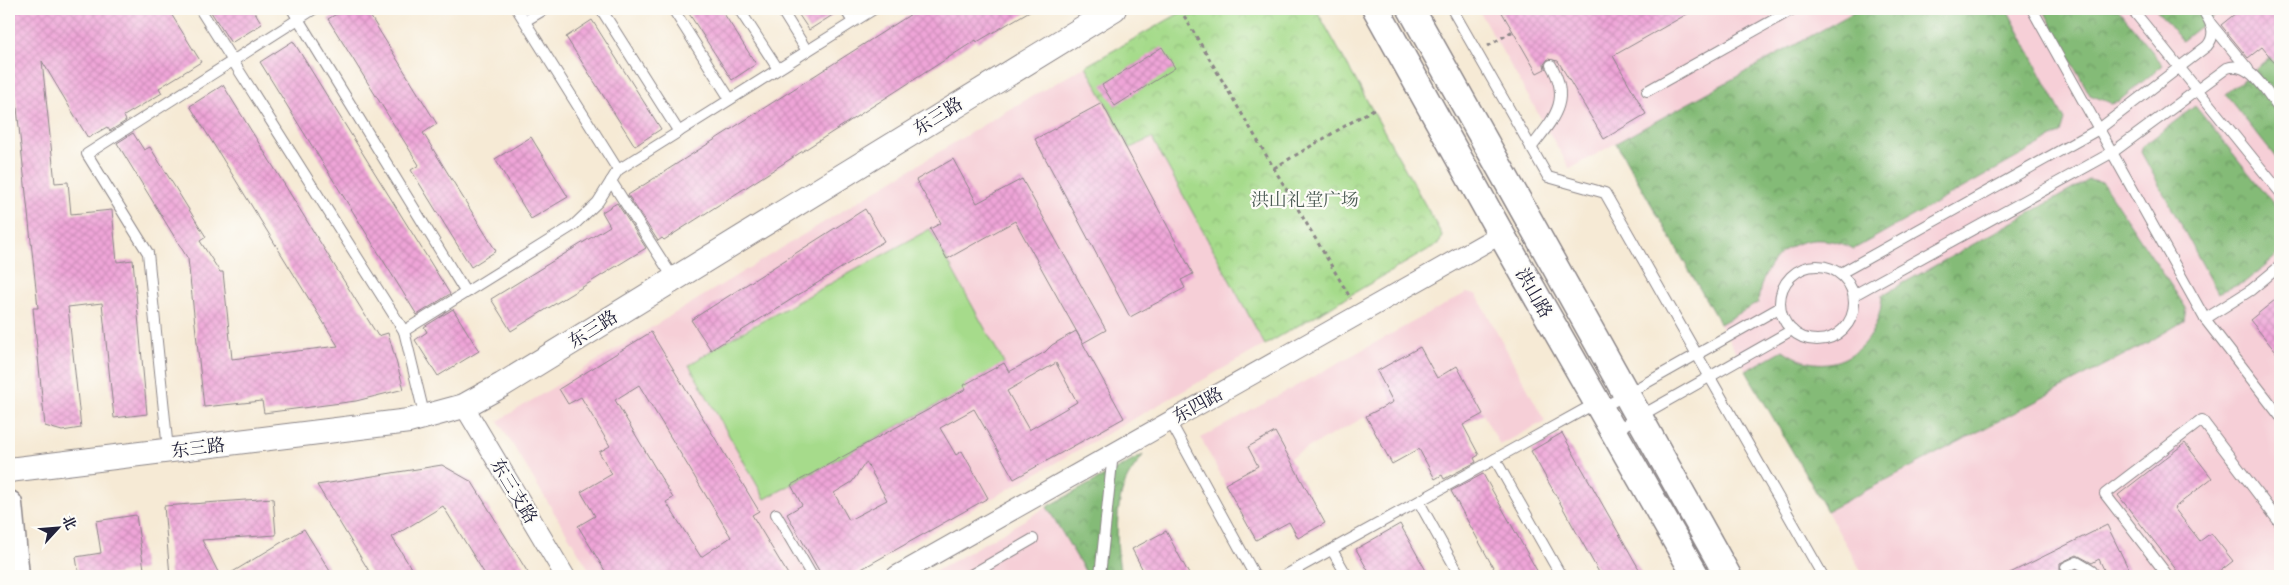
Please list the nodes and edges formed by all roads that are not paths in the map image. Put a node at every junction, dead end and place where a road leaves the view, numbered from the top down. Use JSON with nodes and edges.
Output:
{"nodes":[{"id":1,"x":200,"y":9,"type":"edge"},
{"id":2,"x":292,"y":9,"type":"edge"},
{"id":3,"x":314,"y":9,"type":"edge"},
{"id":4,"x":517,"y":9,"type":"edge"},
{"id":5,"x":544,"y":9,"type":"edge"},
{"id":6,"x":601,"y":9,"type":"edge"},
{"id":7,"x":673,"y":9,"type":"edge"},
{"id":8,"x":740,"y":9,"type":"edge"},
{"id":9,"x":781,"y":9,"type":"edge"},
{"id":10,"x":845,"y":9,"type":"edge"},
{"id":11,"x":874,"y":9,"type":"edge"},
{"id":12,"x":1376,"y":9,"type":"edge"},
{"id":13,"x":1411,"y":9,"type":"edge"},
{"id":14,"x":1452,"y":9,"type":"edge"},
{"id":15,"x":1793,"y":9,"type":"edge"},
{"id":16,"x":2032,"y":9,"type":"edge"},
{"id":17,"x":2132,"y":9,"type":"edge"},
{"id":18,"x":2202,"y":9,"type":"edge"},
{"id":19,"x":1103,"y":11,"type":"edge"},
{"id":20,"x":298,"y":19,"type":"junction"},
{"id":21,"x":525,"y":21,"type":"junction"},
{"id":22,"x":853,"y":22,"type":"junction"},
{"id":23,"x":2211,"y":23,"type":"junction"},
{"id":24,"x":807,"y":51,"type":"junction"},
{"id":25,"x":232,"y":60,"type":"junction"},
{"id":26,"x":1552,"y":65,"type":"dead end"},
{"id":27,"x":2180,"y":68,"type":"junction"},
{"id":28,"x":778,"y":70,"type":"junction"},
{"id":29,"x":2250,"y":72,"type":"junction"},
{"id":30,"x":2198,"y":90,"type":"junction"},
{"id":31,"x":1647,"y":91,"type":"dead end"},
{"id":32,"x":730,"y":99,"type":"junction"},
{"id":33,"x":2280,"y":110,"type":"edge"},
{"id":34,"x":2099,"y":129,"type":"junction"},
{"id":35,"x":679,"y":132,"type":"junction"},
{"id":36,"x":1532,"y":148,"type":"junction"},
{"id":37,"x":2113,"y":152,"type":"junction"},
{"id":38,"x":618,"y":170,"type":"junction"},
{"id":39,"x":611,"y":181,"type":"junction"},
{"id":40,"x":2280,"y":192,"type":"edge"},
{"id":41,"x":1501,"y":234,"type":"junction"},
{"id":42,"x":2280,"y":266,"type":"edge"},
{"id":43,"x":1841,"y":273,"type":"junction"},
{"id":44,"x":674,"y":279,"type":"junction"},
{"id":45,"x":466,"y":293,"type":"junction"},
{"id":46,"x":1854,"y":295,"type":"junction"},
{"id":47,"x":1780,"y":308,"type":"junction"},
{"id":48,"x":2205,"y":319,"type":"junction"},
{"id":49,"x":1792,"y":330,"type":"junction"},
{"id":50,"x":404,"y":331,"type":"junction"},
{"id":51,"x":1697,"y":354,"type":"junction"},
{"id":52,"x":1709,"y":377,"type":"junction"},
{"id":53,"x":1626,"y":395,"type":"junction"},
{"id":54,"x":464,"y":406,"type":"junction"},
{"id":55,"x":1598,"y":406,"type":"junction"},
{"id":56,"x":2280,"y":416,"type":"edge"},
{"id":57,"x":1639,"y":417,"type":"junction"},
{"id":58,"x":425,"y":418,"type":"junction"},
{"id":59,"x":1170,"y":421,"type":"junction"},
{"id":60,"x":1613,"y":431,"type":"junction"},
{"id":61,"x":168,"y":452,"type":"junction"},
{"id":62,"x":1113,"y":453,"type":"junction"},
{"id":63,"x":1495,"y":459,"type":"junction"},
{"id":64,"x":9,"y":470,"type":"edge"},
{"id":65,"x":1419,"y":502,"type":"junction"},
{"id":66,"x":9,"y":504,"type":"edge"},
{"id":67,"x":2277,"y":511,"type":"edge"},
{"id":68,"x":776,"y":514,"type":"dead end"},
{"id":69,"x":2280,"y":523,"type":"edge"},
{"id":70,"x":1033,"y":539,"type":"dead end"},
{"id":71,"x":1332,"y":550,"type":"junction"},
{"id":72,"x":2066,"y":567,"type":"dead end"},
{"id":73,"x":16,"y":576,"type":"edge"},
{"id":74,"x":565,"y":576,"type":"edge"},
{"id":75,"x":812,"y":576,"type":"edge"},
{"id":76,"x":896,"y":576,"type":"edge"},
{"id":77,"x":969,"y":576,"type":"edge"},
{"id":78,"x":1100,"y":576,"type":"edge"},
{"id":79,"x":1255,"y":576,"type":"edge"},
{"id":80,"x":1284,"y":576,"type":"edge"},
{"id":81,"x":1347,"y":576,"type":"edge"},
{"id":82,"x":1460,"y":576,"type":"edge"},
{"id":83,"x":1561,"y":576,"type":"edge"},
{"id":84,"x":1696,"y":576,"type":"edge"},
{"id":85,"x":1728,"y":576,"type":"edge"},
{"id":86,"x":1823,"y":576,"type":"edge"},
{"id":87,"x":2094,"y":576,"type":"edge"},
{"id":88,"x":2168,"y":576,"type":"edge"}],
"edges":[{"from":1,"to":25,"type":"lane"},
{"from":2,"to":20,"type":"lane"},
{"from":3,"to":20,"type":"lane"},
{"from":4,"to":21,"type":"lane"},
{"from":5,"to":21,"type":"lane"},
{"from":6,"to":35,"type":"lane"},
{"from":7,"to":32,"type":"lane"},
{"from":8,"to":28,"type":"lane"},
{"from":9,"to":24,"type":"lane"},
{"from":10,"to":22,"type":"lane"},
{"from":11,"to":22,"type":"lane"},
{"from":12,"to":41,"type":"main road","name":"洪山路"},
{"from":13,"to":53,"type":"main road","name":"洪山路"},
{"from":14,"to":36,"type":"lane"},
{"from":15,"to":31,"type":"lane"},
{"from":16,"to":34,"type":"lane"},
{"from":17,"to":27,"type":"lane"},
{"from":18,"to":23,"type":"lane"},
{"from":19,"to":44,"type":"street","name":"东三路"},
{"from":20,"to":25,"type":"lane"},
{"from":20,"to":45,"type":"lane"},
{"from":21,"to":38,"type":"lane"},
{"from":22,"to":24,"type":"lane"},
{"from":23,"to":27,"type":"lane"},
{"from":23,"to":29,"type":"lane"},
{"from":24,"to":28,"type":"lane"},
{"from":25,"to":50,"type":"lane"},
{"from":25,"to":61,"type":"lane"},
{"from":26,"to":36,"type":"lane"},
{"from":27,"to":30,"type":"lane"},
{"from":27,"to":34,"type":"lane"},
{"from":28,"to":32,"type":"lane"},
{"from":29,"to":30,"type":"lane"},
{"from":29,"to":33,"type":"lane"},
{"from":30,"to":37,"type":"lane"},
{"from":30,"to":40,"type":"lane"},
{"from":32,"to":35,"type":"lane"},
{"from":34,"to":37,"type":"lane"},
{"from":34,"to":43,"type":"lane"},
{"from":35,"to":38,"type":"lane"},
{"from":36,"to":51,"type":"lane"},
{"from":37,"to":46,"type":"lane"},
{"from":37,"to":48,"type":"lane"},
{"from":38,"to":39,"type":"lane"},
{"from":39,"to":44,"type":"lane"},
{"from":39,"to":45,"type":"lane"},
{"from":41,"to":55,"type":"main road","name":"洪山路"},
{"from":41,"to":59,"type":"street","name":"东四路"},
{"from":42,"to":48,"type":"lane"},
{"from":43,"to":46,"type":"lane"},
{"from":43,"to":47,"type":"lane"},
{"from":44,"to":54,"type":"street","name":"东三路"},
{"from":45,"to":50,"type":"lane"},
{"from":46,"to":49,"type":"lane"},
{"from":47,"to":49,"type":"lane"},
{"from":47,"to":51,"type":"lane"},
{"from":48,"to":56,"type":"lane"},
{"from":49,"to":52,"type":"lane"},
{"from":50,"to":58,"type":"lane"},
{"from":51,"to":52,"type":"lane"},
{"from":51,"to":53,"type":"lane"},
{"from":52,"to":57,"type":"lane"},
{"from":52,"to":86,"type":"lane"},
{"from":53,"to":55,"type":"lane"},
{"from":53,"to":57,"type":"main road","name":"洪山路"},
{"from":54,"to":58,"type":"street","name":"东三路"},
{"from":54,"to":74,"type":"street","name":"东三支路"},
{"from":55,"to":60,"type":"main road","name":"洪山路"},
{"from":55,"to":63,"type":"lane"},
{"from":57,"to":60,"type":"lane"},
{"from":57,"to":85,"type":"main road","name":"洪山路"},
{"from":58,"to":61,"type":"street","name":"东三路"},
{"from":59,"to":62,"type":"street","name":"东四路"},
{"from":59,"to":79,"type":"lane"},
{"from":60,"to":84,"type":"main road","name":"洪山路"},
{"from":61,"to":64,"type":"street","name":"东三路"},
{"from":62,"to":76,"type":"street","name":"东四路"},
{"from":62,"to":78,"type":"lane"},
{"from":63,"to":65,"type":"lane"},
{"from":63,"to":83,"type":"lane"},
{"from":65,"to":71,"type":"lane"},
{"from":65,"to":82,"type":"lane"},
{"from":66,"to":73,"type":"main road"},
{"from":67,"to":69,"type":"lane"},
{"from":67,"to":88,"type":"lane"},
{"from":68,"to":75,"type":"lane"},
{"from":70,"to":77,"type":"lane"},
{"from":71,"to":80,"type":"lane"},
{"from":71,"to":81,"type":"lane"},
{"from":72,"to":87,"type":"lane"}]}
